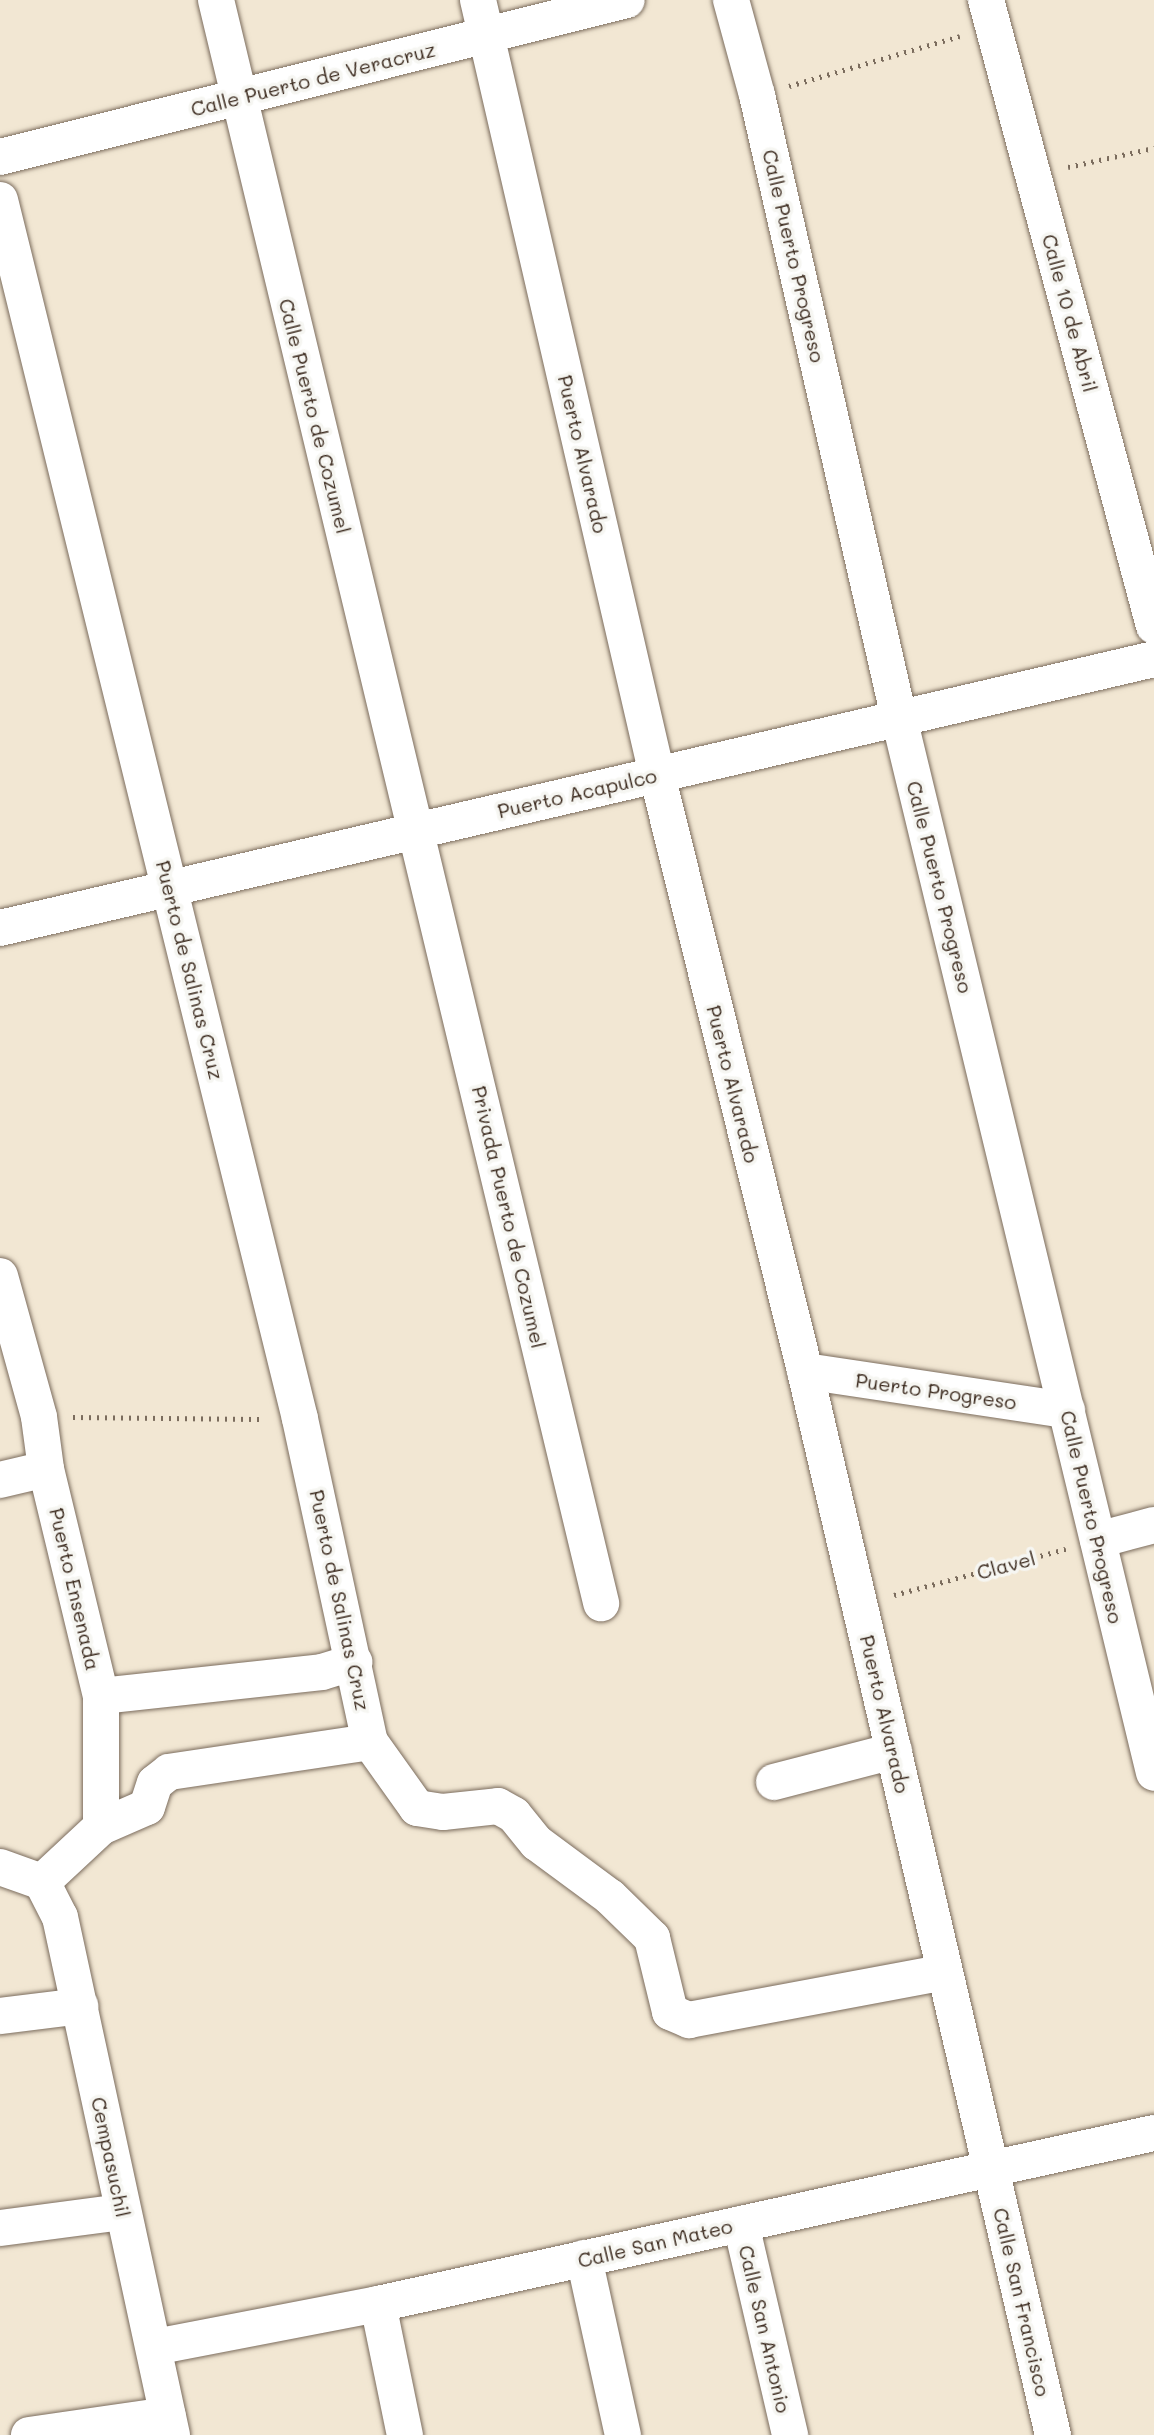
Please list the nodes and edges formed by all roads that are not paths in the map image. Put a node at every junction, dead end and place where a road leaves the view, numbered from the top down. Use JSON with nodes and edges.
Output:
{"nodes":[{"id":1,"x":216,"y":0,"type":"edge"},
{"id":2,"x":478,"y":0,"type":"edge"},
{"id":3,"x":627,"y":0,"type":"edge"},
{"id":4,"x":731,"y":0,"type":"edge"},
{"id":5,"x":989,"y":13,"type":"edge"},
{"id":6,"x":487,"y":35,"type":"junction"},
{"id":7,"x":237,"y":98,"type":"junction"},
{"id":8,"x":0,"y":157,"type":"edge"},
{"id":9,"x":0,"y":200,"type":"edge"},
{"id":10,"x":1154,"y":626,"type":"edge"},
{"id":11,"x":1154,"y":659,"type":"edge"},
{"id":12,"x":899,"y":718,"type":"junction"},
{"id":13,"x":657,"y":775,"type":"junction"},
{"id":14,"x":418,"y":830,"type":"junction"},
{"id":15,"x":170,"y":888,"type":"junction"},
{"id":16,"x":0,"y":928,"type":"edge"},
{"id":17,"x":0,"y":1276,"type":"edge"},
{"id":18,"x":805,"y":1371,"type":"junction"},
{"id":19,"x":1067,"y":1410,"type":"junction"},
{"id":20,"x":46,"y":1469,"type":"junction"},
{"id":21,"x":0,"y":1480,"type":"edge"},
{"id":22,"x":1154,"y":1525,"type":"edge"},
{"id":23,"x":1098,"y":1540,"type":"junction"},
{"id":24,"x":601,"y":1603,"type":"dead end"},
{"id":25,"x":355,"y":1662,"type":"junction"},
{"id":26,"x":101,"y":1696,"type":"junction"},
{"id":27,"x":370,"y":1742,"type":"junction"},
{"id":28,"x":894,"y":1751,"type":"junction"},
{"id":29,"x":1154,"y":1773,"type":"edge"},
{"id":30,"x":774,"y":1782,"type":"dead end"},
{"id":31,"x":101,"y":1827,"type":"junction"},
{"id":32,"x":0,"y":1867,"type":"edge"},
{"id":33,"x":42,"y":1882,"type":"junction"},
{"id":34,"x":945,"y":1972,"type":"junction"},
{"id":35,"x":80,"y":2006,"type":"junction"},
{"id":36,"x":0,"y":2016,"type":"edge"},
{"id":37,"x":1154,"y":2133,"type":"edge"},
{"id":38,"x":991,"y":2168,"type":"junction"},
{"id":39,"x":122,"y":2212,"type":"junction"},
{"id":40,"x":741,"y":2224,"type":"junction"},
{"id":41,"x":0,"y":2228,"type":"edge"},
{"id":42,"x":584,"y":2258,"type":"junction"},
{"id":43,"x":378,"y":2304,"type":"junction"},
{"id":44,"x":155,"y":2347,"type":"junction"},
{"id":45,"x":170,"y":2425,"type":"edge"},
{"id":46,"x":29,"y":2435,"type":"edge"},
{"id":47,"x":405,"y":2435,"type":"edge"},
{"id":48,"x":623,"y":2435,"type":"edge"},
{"id":49,"x":790,"y":2435,"type":"edge"},
{"id":50,"x":1053,"y":2435,"type":"edge"}],
"edges":[{"from":1,"to":7,"type":"street","name":"Calle Puerto de Cozumel"},
{"from":2,"to":6,"type":"street","name":"Puerto Alvarado"},
{"from":3,"to":6,"type":"street","name":"Calle Puerto de Veracruz"},
{"from":4,"to":12,"type":"street","name":"Calle Puerto Progreso"},
{"from":5,"to":10,"type":"street","name":"Calle 10 de Abril"},
{"from":6,"to":7,"type":"street","name":"Calle Puerto de Veracruz"},
{"from":6,"to":13,"type":"street","name":"Puerto Alvarado"},
{"from":7,"to":8,"type":"street","name":"Calle Puerto de Veracruz"},
{"from":7,"to":14,"type":"street","name":"Calle Puerto de Cozumel"},
{"from":9,"to":15,"type":"street","name":"Puerto de Salinas Cruz"},
{"from":11,"to":12,"type":"street","name":"Puerto Acapulco"},
{"from":12,"to":13,"type":"street","name":"Puerto Acapulco"},
{"from":12,"to":19,"type":"street","name":"Calle Puerto Progreso"},
{"from":13,"to":14,"type":"street","name":"Puerto Acapulco"},
{"from":13,"to":18,"type":"street","name":"Puerto Alvarado"},
{"from":14,"to":15,"type":"street","name":"Puerto Acapulco"},
{"from":14,"to":24,"type":"street","name":"Privada Puerto de Cozumel"},
{"from":15,"to":16,"type":"street","name":"Puerto Acapulco"},
{"from":15,"to":25,"type":"street","name":"Puerto de Salinas Cruz"},
{"from":17,"to":20,"type":"street","name":"Puerto Ensenada"},
{"from":18,"to":19,"type":"street","name":"Puerto Progreso"},
{"from":18,"to":28,"type":"street","name":"Puerto Alvarado"},
{"from":19,"to":23,"type":"street","name":"Calle Puerto Progreso"},
{"from":20,"to":21,"type":"street"},
{"from":20,"to":26,"type":"street","name":"Puerto Ensenada"},
{"from":22,"to":23,"type":"street"},
{"from":23,"to":29,"type":"street","name":"Calle Puerto Progreso"},
{"from":25,"to":26,"type":"street"},
{"from":25,"to":27,"type":"street","name":"Puerto de Salinas Cruz"},
{"from":26,"to":31,"type":"street","name":"Puerto Ensenada"},
{"from":27,"to":31,"type":"street"},
{"from":27,"to":34,"type":"street"},
{"from":28,"to":30,"type":"street"},
{"from":28,"to":34,"type":"street","name":"Puerto Alvarado"},
{"from":31,"to":33,"type":"street"},
{"from":32,"to":33,"type":"street"},
{"from":33,"to":35,"type":"street","name":"Cempasuchil"},
{"from":34,"to":38,"type":"street","name":"Puerto Alvarado"},
{"from":35,"to":36,"type":"street"},
{"from":35,"to":39,"type":"street","name":"Cempasuchil"},
{"from":37,"to":38,"type":"street","name":"Calle San Mateo"},
{"from":38,"to":40,"type":"street","name":"Calle San Mateo"},
{"from":38,"to":50,"type":"street","name":"Calle San Francisco"},
{"from":39,"to":41,"type":"street"},
{"from":39,"to":44,"type":"street","name":"Cempasuchil"},
{"from":40,"to":42,"type":"street","name":"Calle San Mateo"},
{"from":40,"to":49,"type":"street","name":"Calle San Antonio"},
{"from":42,"to":43,"type":"street","name":"Calle San Mateo"},
{"from":42,"to":48,"type":"street"},
{"from":43,"to":44,"type":"street","name":"Calle San Mateo"},
{"from":43,"to":47,"type":"street"},
{"from":44,"to":45,"type":"street","name":"Cempasuchil"},
{"from":45,"to":46,"type":"street"}]}
